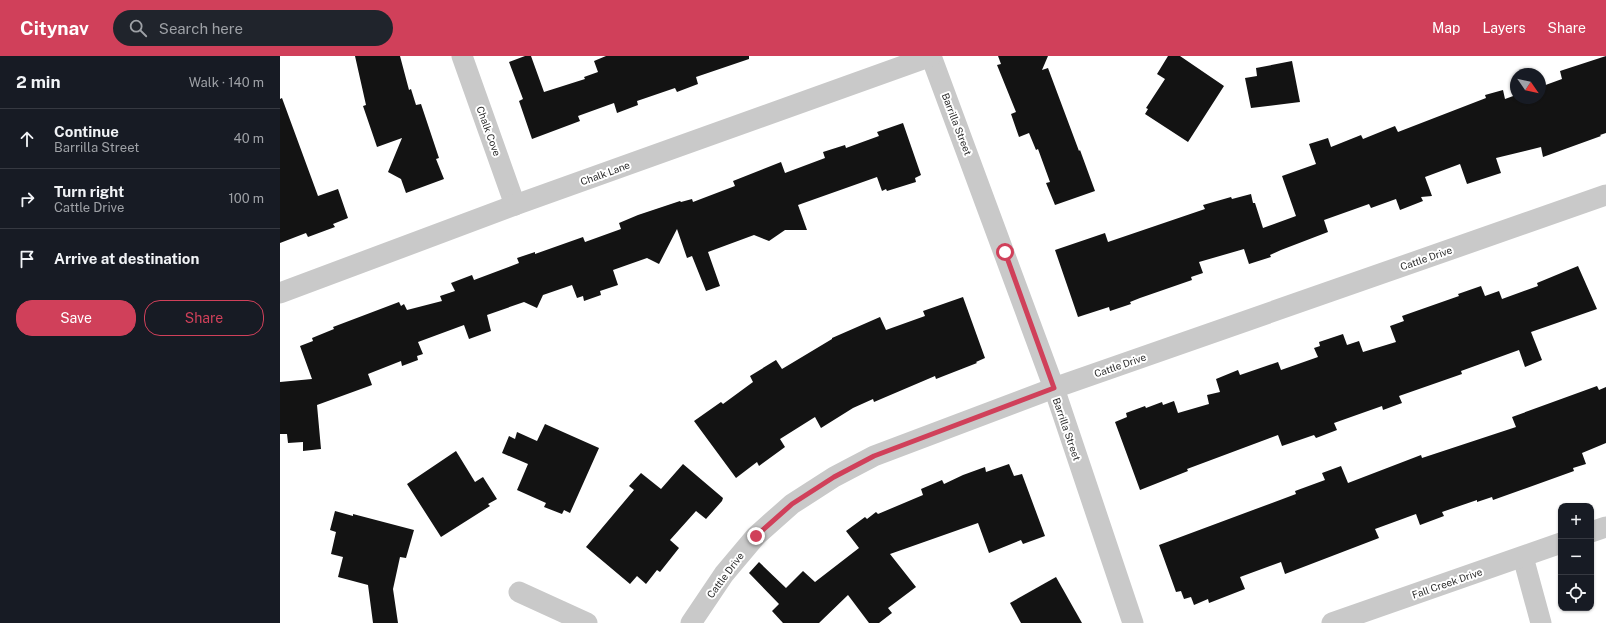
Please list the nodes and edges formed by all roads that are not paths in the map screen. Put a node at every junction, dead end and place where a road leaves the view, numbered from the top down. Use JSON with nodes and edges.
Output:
{"nodes":[{"id":1,"x":462,"y":56,"type":"edge"},
{"id":2,"x":931,"y":56,"type":"edge"},
{"id":3,"x":1606,"y":195,"type":"edge"},
{"id":4,"x":515,"y":205,"type":"junction"},
{"id":5,"x":280,"y":293,"type":"edge"},
{"id":6,"x":1054,"y":388,"type":"junction"},
{"id":7,"x":1606,"y":527,"type":"edge"},
{"id":8,"x":1594,"y":531,"type":"edge"},
{"id":9,"x":1558,"y":544,"type":"edge"},
{"id":10,"x":1523,"y":557,"type":"junction"},
{"id":11,"x":519,"y":592,"type":"dead end"},
{"id":12,"x":587,"y":623,"type":"edge"},
{"id":13,"x":691,"y":623,"type":"edge"},
{"id":14,"x":1133,"y":623,"type":"edge"},
{"id":15,"x":1332,"y":623,"type":"edge"},
{"id":16,"x":1541,"y":623,"type":"edge"}],
"edges":[{"from":1,"to":4,"type":"street","name":"Chalk Cove"},
{"from":2,"to":4,"type":"street","name":"Chalk Lane"},
{"from":2,"to":6,"type":"street","name":"Barrilla Street"},
{"from":3,"to":6,"type":"street","name":"Cattle Drive"},
{"from":4,"to":5,"type":"street","name":"Chalk Lane"},
{"from":6,"to":13,"type":"street","name":"Cattle Drive"},
{"from":6,"to":14,"type":"street","name":"Barrilla Street"},
{"from":7,"to":8,"type":"street"},
{"from":9,"to":10,"type":"street","name":"Fall Creek Drive"},
{"from":10,"to":15,"type":"street","name":"Fall Creek Drive"},
{"from":10,"to":16,"type":"street"},
{"from":11,"to":12,"type":"street"}]}
